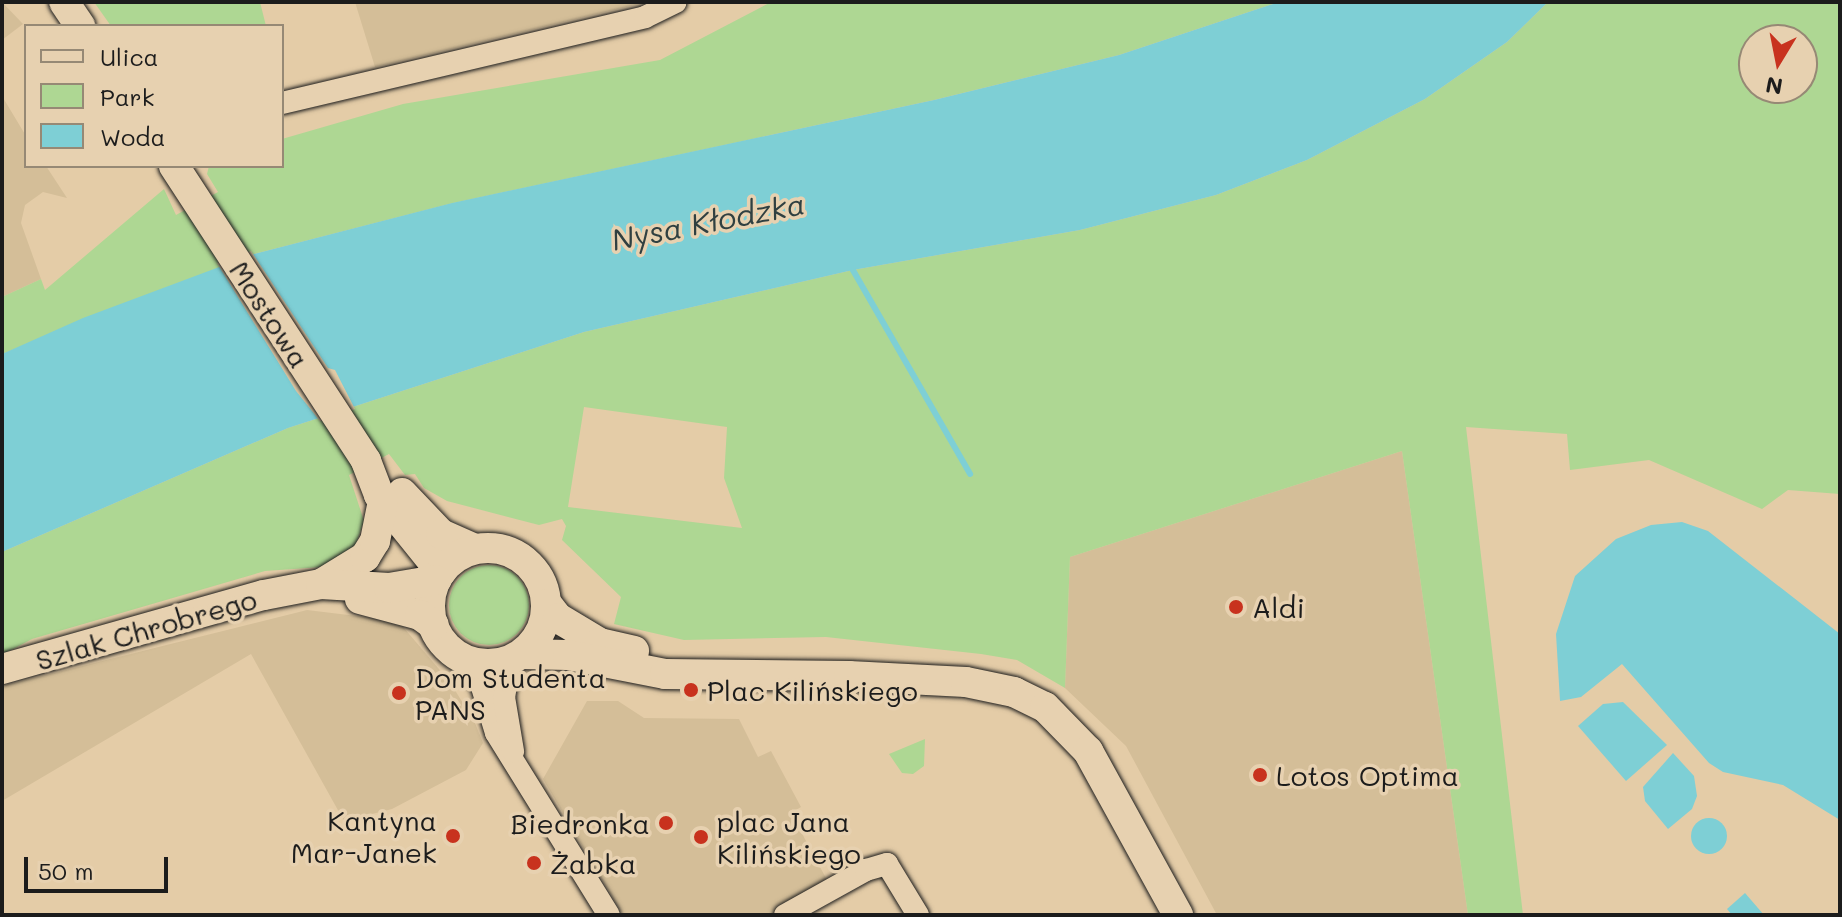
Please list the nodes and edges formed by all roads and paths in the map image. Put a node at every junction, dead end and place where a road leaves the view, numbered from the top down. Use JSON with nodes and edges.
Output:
{"nodes":[{"id":1,"x":64,"y":2,"type":"edge"},
{"id":2,"x":676,"y":2,"type":"edge"},
{"id":3,"x":79,"y":24,"type":"edge"},
{"id":4,"x":284,"y":103,"type":"edge"},
{"id":5,"x":182,"y":178,"type":"edge"},
{"id":6,"x":376,"y":479,"type":"junction"},
{"id":7,"x":475,"y":549,"type":"junction"},
{"id":8,"x":439,"y":576,"type":"junction"},
{"id":9,"x":321,"y":584,"type":"junction"},
{"id":10,"x":290,"y":591,"type":"junction"},
{"id":11,"x":547,"y":604,"type":"junction"},
{"id":12,"x":434,"y":625,"type":"junction"},
{"id":13,"x":462,"y":657,"type":"junction"},
{"id":14,"x":516,"y":657,"type":"junction"},
{"id":15,"x":2,"y":669,"type":"edge"},
{"id":16,"x":738,"y":672,"type":"junction"},
{"id":17,"x":514,"y":756,"type":"junction"},
{"id":18,"x":609,"y":915,"type":"edge"},
{"id":19,"x":785,"y":915,"type":"edge"},
{"id":20,"x":918,"y":915,"type":"edge"},
{"id":21,"x":1178,"y":915,"type":"edge"}],
"edges":[{"from":1,"to":3,"type":"main road"},
{"from":2,"to":4,"type":"street"},
{"from":5,"to":6,"type":"main road","name":"Mostowa"},
{"from":6,"to":7,"type":"main road","name":"Mostowa"},
{"from":6,"to":8,"type":"main road","name":"Mostowa"},
{"from":6,"to":9,"type":"main road"},
{"from":7,"to":8,"type":"main road"},
{"from":7,"to":11,"type":"main road"},
{"from":8,"to":9,"type":"main road","name":"Szlak Chrobrego"},
{"from":8,"to":12,"type":"main road"},
{"from":9,"to":10,"type":"main road","name":"Szlak Chrobrego"},
{"from":10,"to":12,"type":"main road","name":"Szlak Chrobrego"},
{"from":10,"to":15,"type":"main road","name":"Szlak Chrobrego"},
{"from":11,"to":14,"type":"main road"},
{"from":11,"to":16,"type":"main road"},
{"from":12,"to":13,"type":"main road"},
{"from":13,"to":14,"type":"main road"},
{"from":13,"to":17,"type":"street"},
{"from":14,"to":16,"type":"main road"},
{"from":14,"to":17,"type":"street"},
{"from":16,"to":21,"type":"main road"},
{"from":17,"to":18,"type":"street"},
{"from":19,"to":20,"type":"street"}]}
